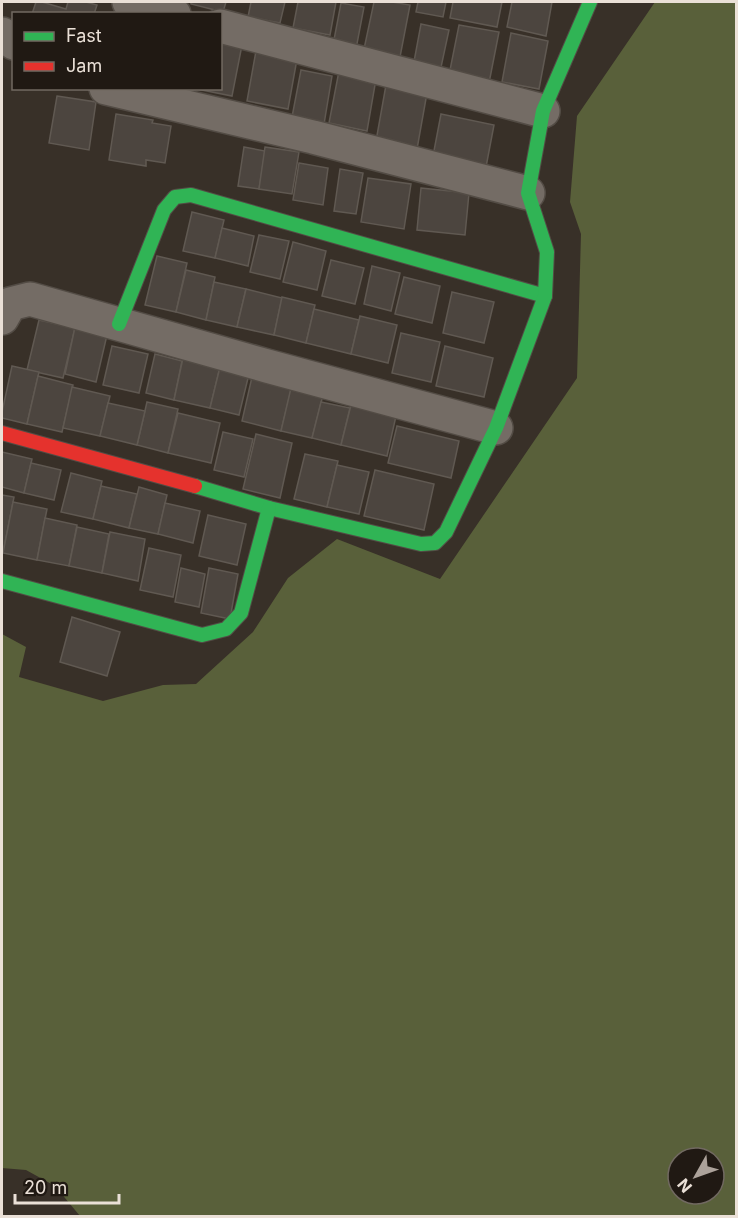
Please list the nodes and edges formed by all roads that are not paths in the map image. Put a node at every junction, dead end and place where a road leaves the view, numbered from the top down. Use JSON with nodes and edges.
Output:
{"nodes":[{"id":1,"x":129,"y":2,"type":"edge"},
{"id":2,"x":590,"y":2,"type":"edge"},
{"id":3,"x":166,"y":12,"type":"edge"},
{"id":4,"x":222,"y":27,"type":"edge"},
{"id":5,"x":114,"y":90,"type":"edge"},
{"id":6,"x":543,"y":111,"type":"junction"},
{"id":7,"x":528,"y":194,"type":"junction"},
{"id":8,"x":545,"y":296,"type":"junction"},
{"id":9,"x":2,"y":318,"type":"edge"},
{"id":10,"x":119,"y":324,"type":"junction"},
{"id":11,"x":496,"y":428,"type":"junction"},
{"id":12,"x":2,"y":433,"type":"edge"},
{"id":13,"x":269,"y":508,"type":"junction"},
{"id":14,"x":2,"y":581,"type":"edge"}],
"edges":[{"from":1,"to":3,"type":"street"},
{"from":2,"to":6,"type":"street"},
{"from":4,"to":6,"type":"street"},
{"from":5,"to":7,"type":"street"},
{"from":6,"to":7,"type":"street"},
{"from":7,"to":8,"type":"street"},
{"from":8,"to":10,"type":"street"},
{"from":8,"to":11,"type":"street"},
{"from":9,"to":10,"type":"street"},
{"from":10,"to":11,"type":"street"},
{"from":11,"to":13,"type":"street"},
{"from":12,"to":13,"type":"street"},
{"from":13,"to":14,"type":"street"}]}
